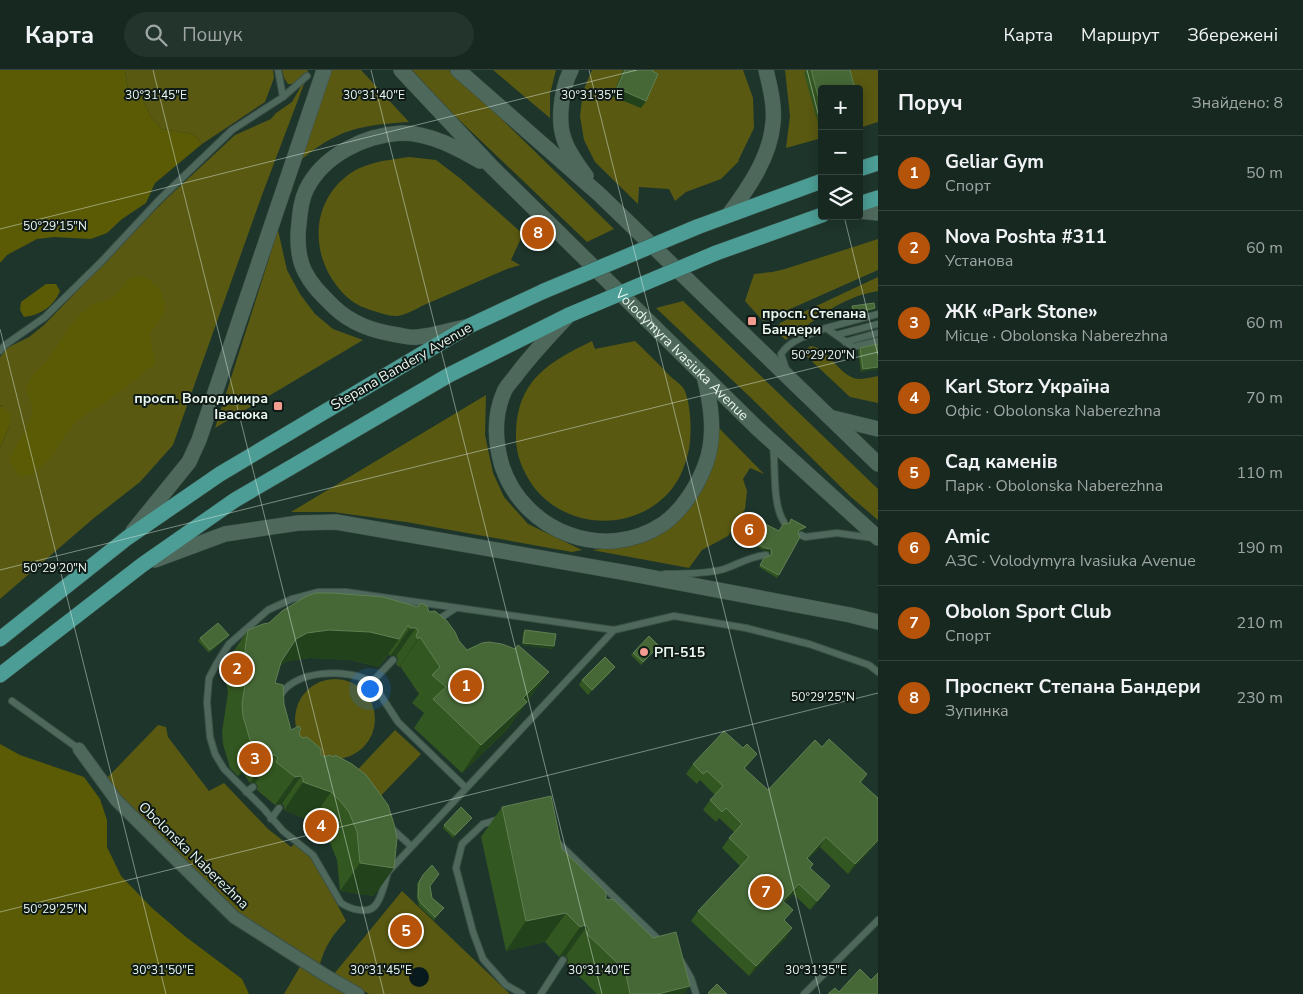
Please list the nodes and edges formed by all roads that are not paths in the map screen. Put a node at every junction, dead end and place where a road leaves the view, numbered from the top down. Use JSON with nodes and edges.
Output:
{"nodes":[{"id":1,"x":278,"y":70,"type":"edge"},
{"id":2,"x":324,"y":70,"type":"edge"},
{"id":3,"x":401,"y":70,"type":"edge"},
{"id":4,"x":458,"y":70,"type":"edge"},
{"id":5,"x":571,"y":70,"type":"edge"},
{"id":6,"x":766,"y":70,"type":"edge"},
{"id":7,"x":307,"y":76,"type":"dead end"},
{"id":8,"x":282,"y":97,"type":"junction"},
{"id":9,"x":878,"y":164,"type":"edge"},
{"id":10,"x":491,"y":166,"type":"junction"},
{"id":11,"x":863,"y":168,"type":"edge"},
{"id":12,"x":818,"y":182,"type":"edge"},
{"id":13,"x":600,"y":195,"type":"junction"},
{"id":14,"x":878,"y":198,"type":"edge"},
{"id":15,"x":863,"y":203,"type":"edge"},
{"id":16,"x":863,"y":212,"type":"edge"},
{"id":17,"x":730,"y":213,"type":"junction"},
{"id":18,"x":878,"y":213,"type":"edge"},
{"id":19,"x":818,"y":216,"type":"edge"},
{"id":20,"x":878,"y":314,"type":"edge"},
{"id":21,"x":569,"y":315,"type":"junction"},
{"id":22,"x":878,"y":324,"type":"edge"},
{"id":23,"x":469,"y":326,"type":"junction"},
{"id":24,"x":826,"y":328,"type":"junction"},
{"id":25,"x":878,"y":333,"type":"edge"},
{"id":26,"x":836,"y":335,"type":"junction"},
{"id":27,"x":845,"y":342,"type":"junction"},
{"id":28,"x":878,"y":342,"type":"edge"},
{"id":29,"x":3,"y":343,"type":"edge"},
{"id":30,"x":0,"y":351,"type":"edge"},
{"id":31,"x":704,"y":376,"type":"junction"},
{"id":32,"x":788,"y":377,"type":"junction"},
{"id":33,"x":830,"y":417,"type":"junction"},
{"id":34,"x":878,"y":429,"type":"edge"},
{"id":35,"x":773,"y":442,"type":"junction"},
{"id":36,"x":878,"y":464,"type":"edge"},
{"id":37,"x":784,"y":522,"type":"edge"},
{"id":38,"x":126,"y":538,"type":"junction"},
{"id":39,"x":878,"y":538,"type":"edge"},
{"id":40,"x":797,"y":542,"type":"edge"},
{"id":41,"x":766,"y":555,"type":"edge"},
{"id":42,"x":142,"y":565,"type":"junction"},
{"id":43,"x":633,"y":574,"type":"junction"},
{"id":44,"x":456,"y":608,"type":"junction"},
{"id":45,"x":878,"y":622,"type":"edge"},
{"id":46,"x":426,"y":627,"type":"edge"},
{"id":47,"x":614,"y":630,"type":"junction"},
{"id":48,"x":0,"y":639,"type":"edge"},
{"id":49,"x":393,"y":660,"type":"edge"},
{"id":50,"x":878,"y":672,"type":"edge"},
{"id":51,"x":0,"y":675,"type":"edge"},
{"id":52,"x":372,"y":682,"type":"junction"},
{"id":53,"x":12,"y":700,"type":"dead end"},
{"id":54,"x":277,"y":703,"type":"edge"},
{"id":55,"x":79,"y":748,"type":"joint"},
{"id":56,"x":253,"y":786,"type":"dead end"},
{"id":57,"x":466,"y":788,"type":"junction"},
{"id":58,"x":246,"y":792,"type":"junction"},
{"id":59,"x":279,"y":808,"type":"dead end"},
{"id":60,"x":505,"y":818,"type":"edge"},
{"id":61,"x":271,"y":819,"type":"junction"},
{"id":62,"x":384,"y":823,"type":"edge"},
{"id":63,"x":552,"y":838,"type":"edge"},
{"id":64,"x":411,"y":846,"type":"junction"},
{"id":65,"x":614,"y":897,"type":"junction"},
{"id":66,"x":608,"y":904,"type":"edge"},
{"id":67,"x":878,"y":920,"type":"edge"},
{"id":68,"x":668,"y":949,"type":"edge"},
{"id":69,"x":675,"y":955,"type":"edge"},
{"id":70,"x":563,"y":960,"type":"dead end"},
{"id":71,"x":358,"y":994,"type":"edge"},
{"id":72,"x":522,"y":994,"type":"edge"},
{"id":73,"x":541,"y":994,"type":"edge"},
{"id":74,"x":696,"y":994,"type":"edge"},
{"id":75,"x":804,"y":994,"type":"edge"}],
"edges":[{"from":1,"to":8,"type":"lane"},
{"from":2,"to":38,"type":"main road"},
{"from":3,"to":10,"type":"main road"},
{"from":4,"to":13,"type":"main road"},
{"from":5,"to":13,"type":"main road"},
{"from":6,"to":17,"type":"main road"},
{"from":7,"to":8,"type":"lane"},
{"from":8,"to":29,"type":"lane"},
{"from":9,"to":11,"type":"main road"},
{"from":10,"to":23,"type":"main road"},
{"from":10,"to":31,"type":"main road","name":"Volodymyra Ivasiuka Avenue"},
{"from":12,"to":17,"type":"main road","name":"Stepana Bandery Avenue"},
{"from":13,"to":32,"type":"main road"},
{"from":14,"to":15,"type":"main road"},
{"from":16,"to":18,"type":"main road"},
{"from":17,"to":23,"type":"main road","name":"Stepana Bandery Avenue","bridge":true},
{"from":19,"to":21,"type":"main road","bridge":true},
{"from":20,"to":24,"type":"lane"},
{"from":21,"to":31,"type":"main road"},
{"from":21,"to":42,"type":"main road"},
{"from":22,"to":26,"type":"lane"},
{"from":23,"to":38,"type":"main road","name":"Stepana Bandery Avenue"},
{"from":24,"to":26,"type":"lane"},
{"from":24,"to":32,"type":"lane"},
{"from":25,"to":27,"type":"lane"},
{"from":26,"to":27,"type":"lane"},
{"from":27,"to":28,"type":"lane"},
{"from":29,"to":30,"type":"lane"},
{"from":31,"to":35,"type":"main road","name":"Volodymyra Ivasiuka Avenue"},
{"from":32,"to":33,"type":"main road"},
{"from":33,"to":34,"type":"main road"},
{"from":33,"to":36,"type":"main road"},
{"from":35,"to":37,"type":"lane"},
{"from":35,"to":39,"type":"main road","name":"Volodymyra Ivasiuka Avenue"},
{"from":38,"to":48,"type":"main road","name":"Stepana Bandery Avenue"},
{"from":39,"to":40,"type":"lane"},
{"from":41,"to":43,"type":"lane"},
{"from":42,"to":43,"type":"main road"},
{"from":42,"to":51,"type":"main road"},
{"from":43,"to":45,"type":"main road"},
{"from":44,"to":46,"type":"lane"},
{"from":44,"to":47,"type":"lane"},
{"from":44,"to":58,"type":"lane"},
{"from":47,"to":50,"type":"lane"},
{"from":47,"to":57,"type":"lane"},
{"from":49,"to":52,"type":"lane"},
{"from":52,"to":54,"type":"lane"},
{"from":52,"to":57,"type":"lane"},
{"from":53,"to":55,"type":"lane"},
{"from":55,"to":71,"type":"street","name":"Obolonska Naberezhna"},
{"from":56,"to":58,"type":"lane"},
{"from":57,"to":64,"type":"lane"},
{"from":58,"to":61,"type":"lane"},
{"from":59,"to":61,"type":"lane"},
{"from":60,"to":72,"type":"lane"},
{"from":61,"to":64,"type":"lane"},
{"from":62,"to":64,"type":"lane"},
{"from":63,"to":65,"type":"lane"},
{"from":65,"to":66,"type":"lane"},
{"from":65,"to":68,"type":"lane"},
{"from":67,"to":75,"type":"lane"},
{"from":69,"to":74,"type":"lane"},
{"from":70,"to":73,"type":"lane"}]}
